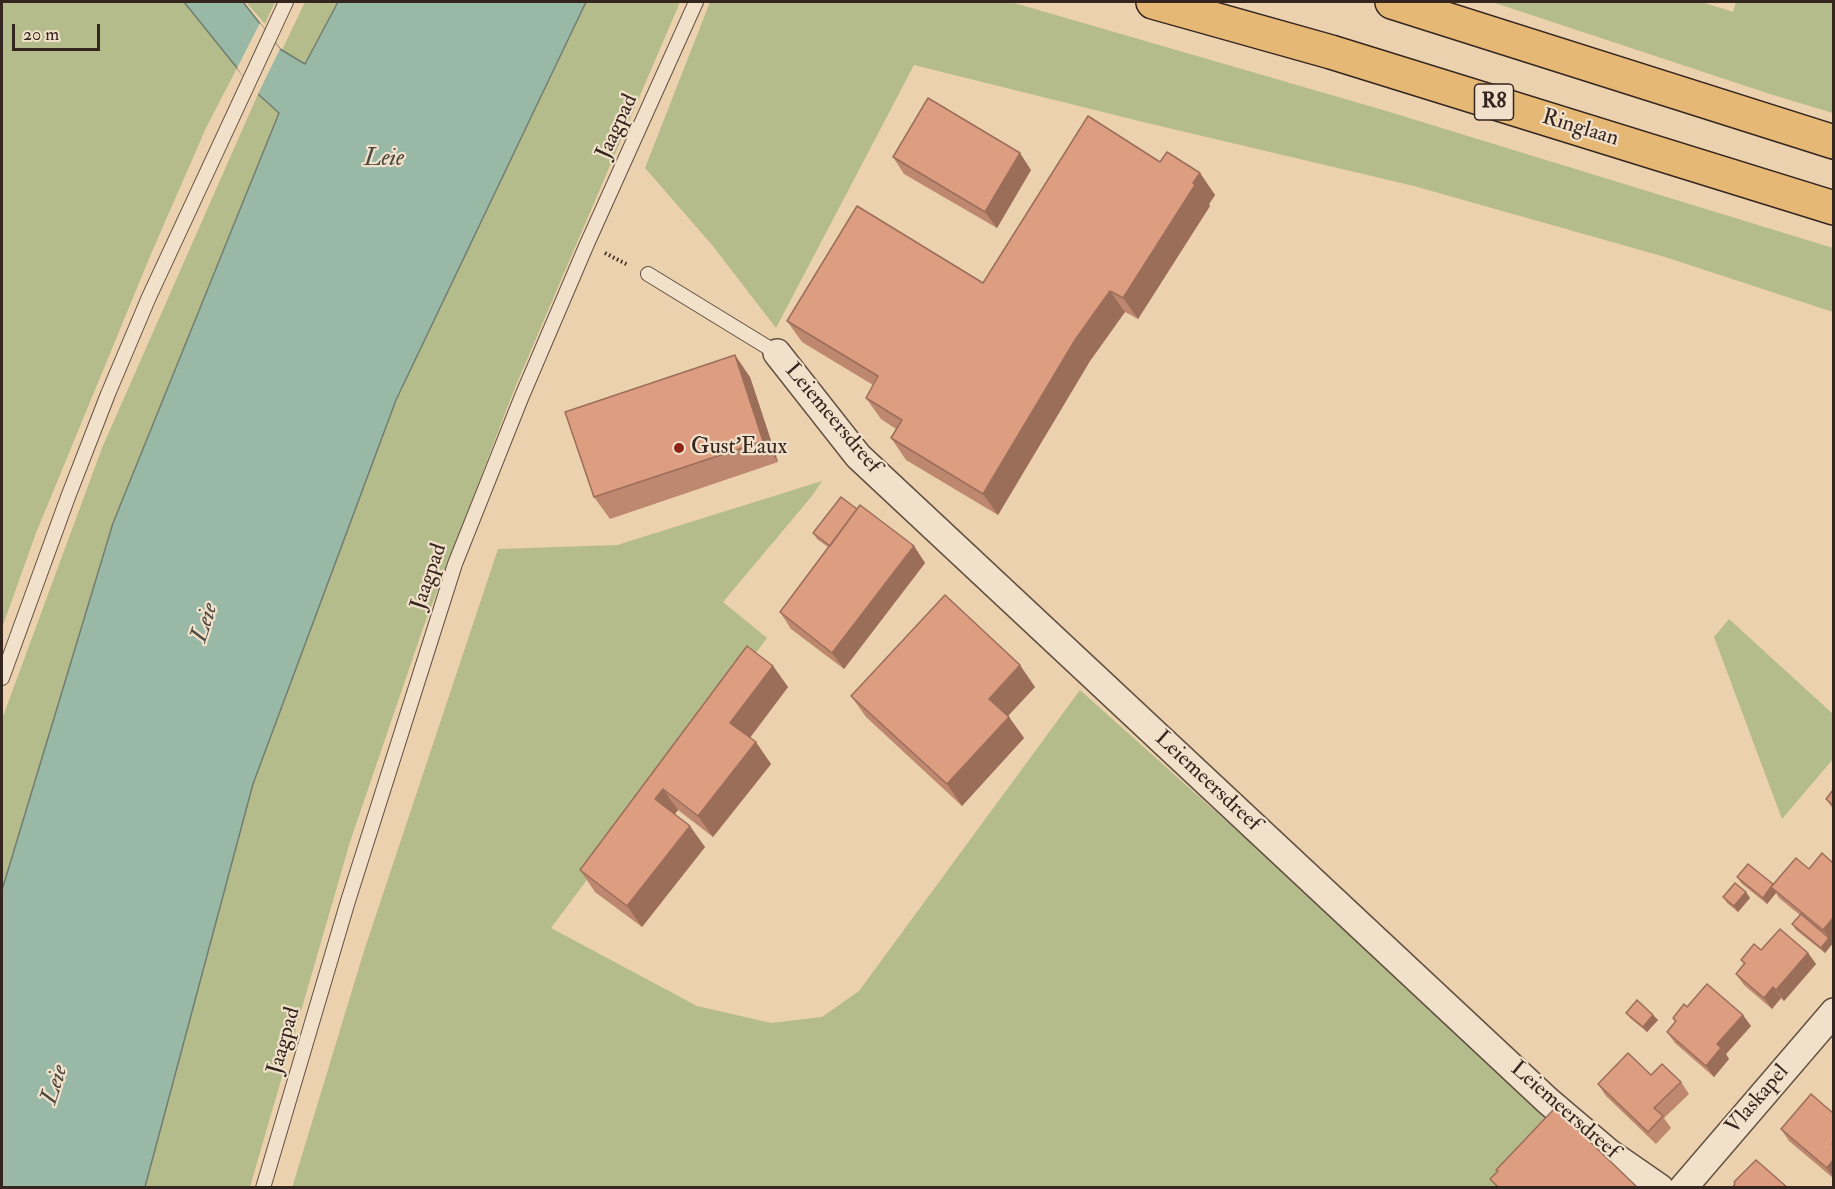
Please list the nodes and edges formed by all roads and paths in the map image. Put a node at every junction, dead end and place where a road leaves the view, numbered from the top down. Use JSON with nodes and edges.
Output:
{"nodes":[{"id":1,"x":286,"y":2,"type":"edge"},
{"id":2,"x":696,"y":2,"type":"edge"},
{"id":3,"x":1153,"y":2,"type":"edge"},
{"id":4,"x":1392,"y":2,"type":"edge"},
{"id":5,"x":1833,"y":142,"type":"edge"},
{"id":6,"x":1833,"y":208,"type":"edge"},
{"id":7,"x":605,"y":253,"type":"dead end"},
{"id":8,"x":627,"y":264,"type":"dead end"},
{"id":9,"x":648,"y":274,"type":"dead end"},
{"id":10,"x":777,"y":353,"type":"joint"},
{"id":11,"x":2,"y":678,"type":"edge"},
{"id":12,"x":1833,"y":1012,"type":"edge"},
{"id":13,"x":263,"y":1188,"type":"edge"},
{"id":14,"x":1660,"y":1188,"type":"edge"},
{"id":15,"x":1683,"y":1188,"type":"edge"}],
"edges":[{"from":1,"to":11,"type":"lane"},
{"from":2,"to":13,"type":"lane","name":"Jaagpad"},
{"from":3,"to":6,"type":"highway","name":"Ringlaan","number":"R8"},
{"from":4,"to":5,"type":"highway"},
{"from":7,"to":8,"type":"path"},
{"from":9,"to":10,"type":"lane"},
{"from":10,"to":14,"type":"street","name":"Leiemeersdreef"},
{"from":12,"to":15,"type":"street","name":"Vlaskapel"}]}
